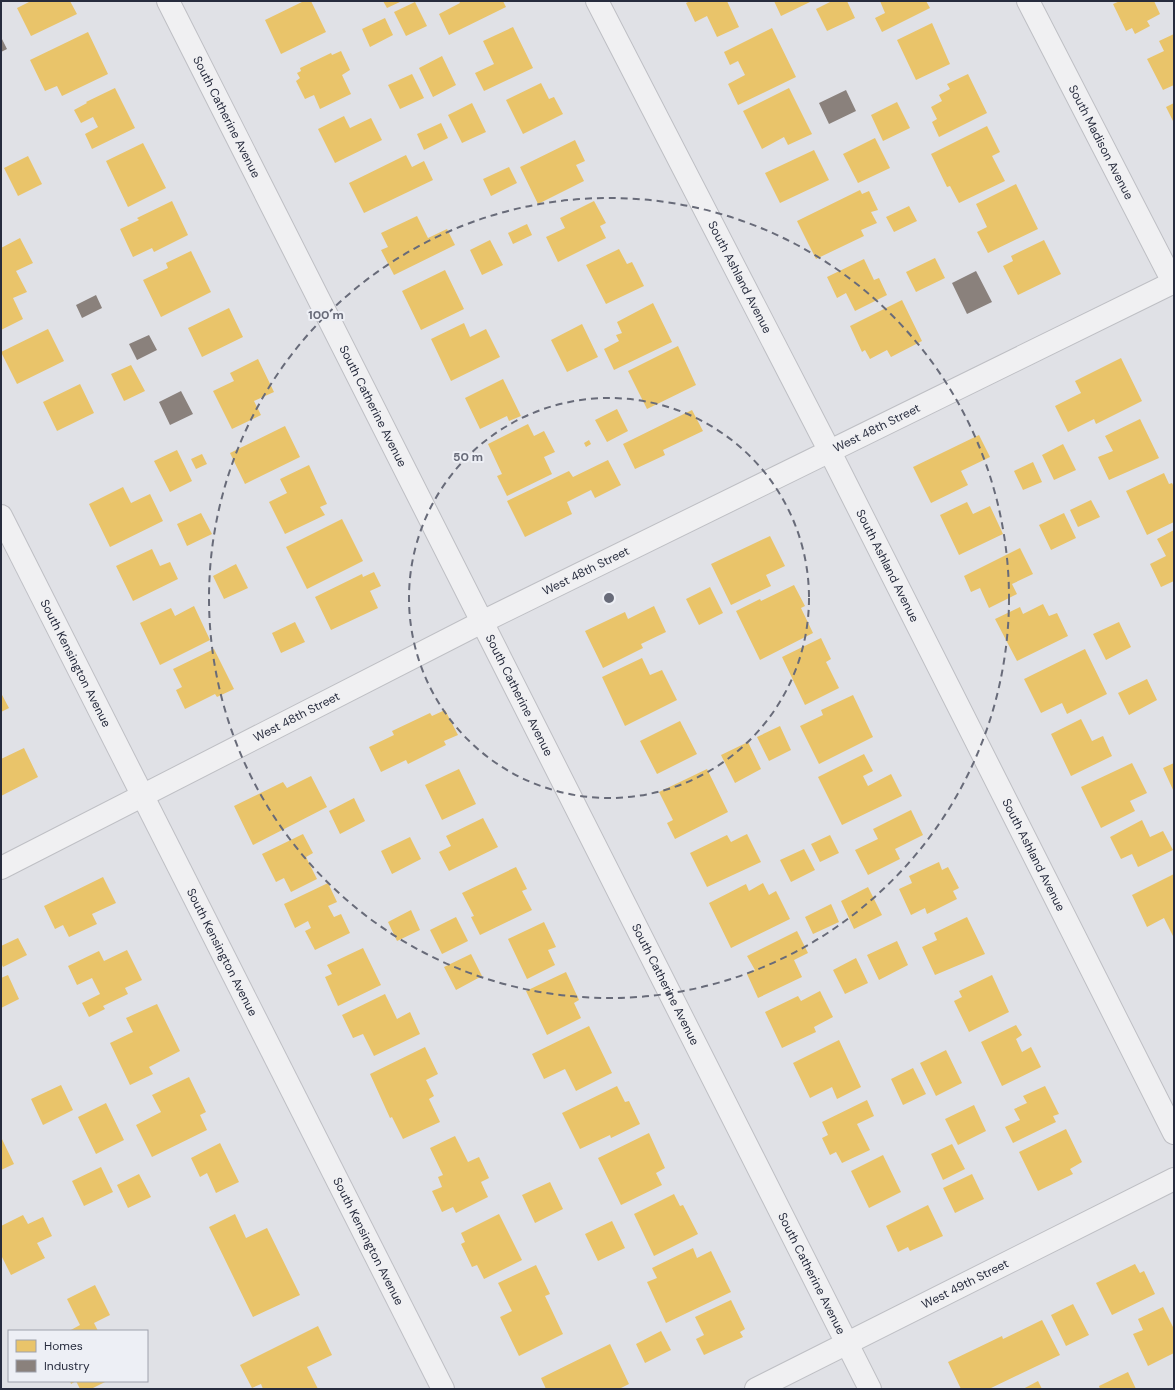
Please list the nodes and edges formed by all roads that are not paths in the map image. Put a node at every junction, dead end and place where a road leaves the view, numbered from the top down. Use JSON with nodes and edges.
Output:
{"nodes":[{"id":1,"x":168,"y":1,"type":"edge"},
{"id":2,"x":597,"y":1,"type":"edge"},
{"id":3,"x":1028,"y":1,"type":"edge"},
{"id":4,"x":1174,"y":282,"type":"edge"},
{"id":5,"x":829,"y":450,"type":"junction"},
{"id":6,"x":1,"y":516,"type":"edge"},
{"id":7,"x":482,"y":622,"type":"junction"},
{"id":8,"x":143,"y":796,"type":"junction"},
{"id":9,"x":1,"y":868,"type":"edge"},
{"id":10,"x":1174,"y":1132,"type":"edge"},
{"id":11,"x":1174,"y":1179,"type":"edge"},
{"id":12,"x":847,"y":1343,"type":"junction"},
{"id":13,"x":443,"y":1389,"type":"edge"},
{"id":14,"x":756,"y":1389,"type":"edge"},
{"id":15,"x":870,"y":1389,"type":"edge"}],
"edges":[{"from":1,"to":7,"type":"street","name":"South Catherine Avenue"},
{"from":2,"to":5,"type":"street","name":"South Ashland Avenue"},
{"from":3,"to":4,"type":"street","name":"South Madison Avenue"},
{"from":4,"to":5,"type":"street","name":"West 48th Street"},
{"from":5,"to":7,"type":"street","name":"West 48th Street"},
{"from":5,"to":10,"type":"street","name":"South Ashland Avenue"},
{"from":6,"to":8,"type":"street","name":"South Kensington Avenue"},
{"from":7,"to":8,"type":"street","name":"West 48th Street"},
{"from":7,"to":12,"type":"street","name":"South Catherine Avenue"},
{"from":8,"to":9,"type":"street","name":"West 48th Street"},
{"from":8,"to":13,"type":"street","name":"South Kensington Avenue"},
{"from":11,"to":12,"type":"street","name":"West 49th Street"},
{"from":12,"to":14,"type":"street","name":"West 49th Street"},
{"from":12,"to":15,"type":"street","name":"South Catherine Avenue"}]}
